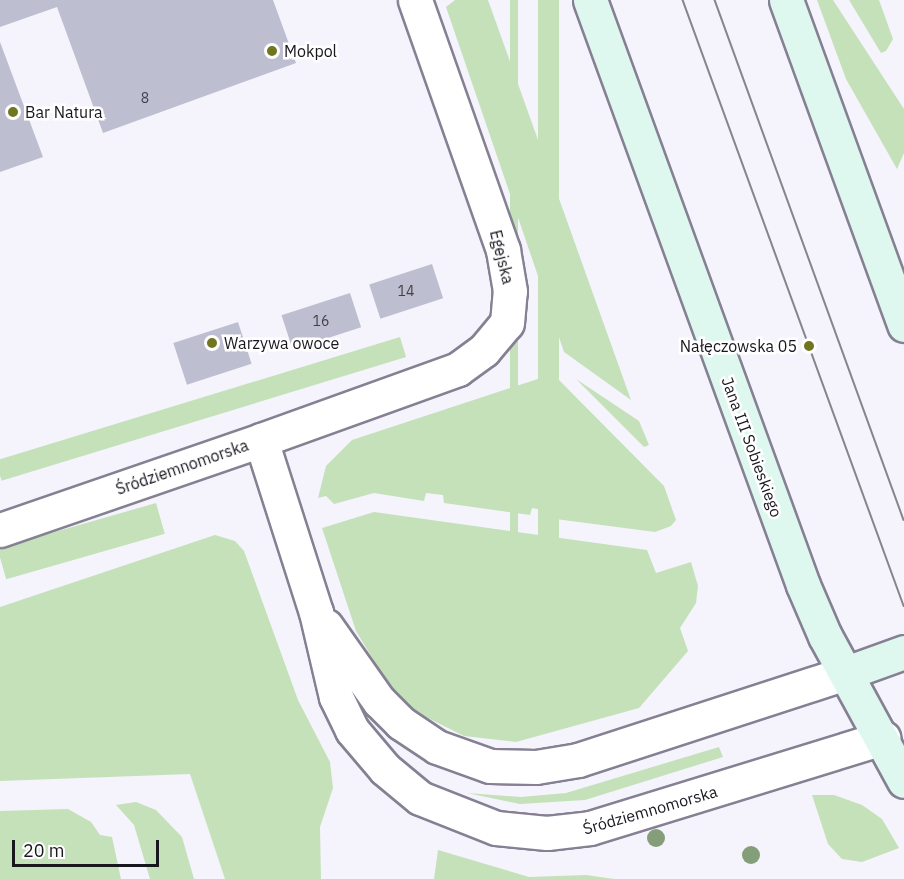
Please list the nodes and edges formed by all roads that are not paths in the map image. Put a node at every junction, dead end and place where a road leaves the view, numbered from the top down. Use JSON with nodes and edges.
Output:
{"nodes":[{"id":1,"x":415,"y":0,"type":"edge"},
{"id":2,"x":590,"y":0,"type":"edge"},
{"id":3,"x":786,"y":0,"type":"edge"},
{"id":4,"x":904,"y":325,"type":"edge"},
{"id":5,"x":261,"y":440,"type":"junction"},
{"id":6,"x":0,"y":530,"type":"edge"},
{"id":7,"x":316,"y":612,"type":"junction"},
{"id":8,"x":904,"y":652,"type":"edge"},
{"id":9,"x":846,"y":673,"type":"junction"},
{"id":10,"x":893,"y":735,"type":"edge"},
{"id":11,"x":904,"y":781,"type":"edge"}],
"edges":[{"from":1,"to":5,"type":"street","name":"Egejska"},
{"from":2,"to":9,"type":"main road","name":"Jana III Sobieskiego"},
{"from":3,"to":4,"type":"main road"},
{"from":5,"to":6,"type":"street","name":"Śródziemnomorska"},
{"from":5,"to":7,"type":"street","name":"Śródziemnomorska"},
{"from":7,"to":9,"type":"street","name":"Śródziemnomorska"},
{"from":7,"to":10,"type":"street","name":"Śródziemnomorska"},
{"from":8,"to":9,"type":"main road"},
{"from":9,"to":10,"type":"main road","name":"Jana III Sobieskiego"},
{"from":10,"to":11,"type":"main road","name":"Jana III Sobieskiego"}]}
